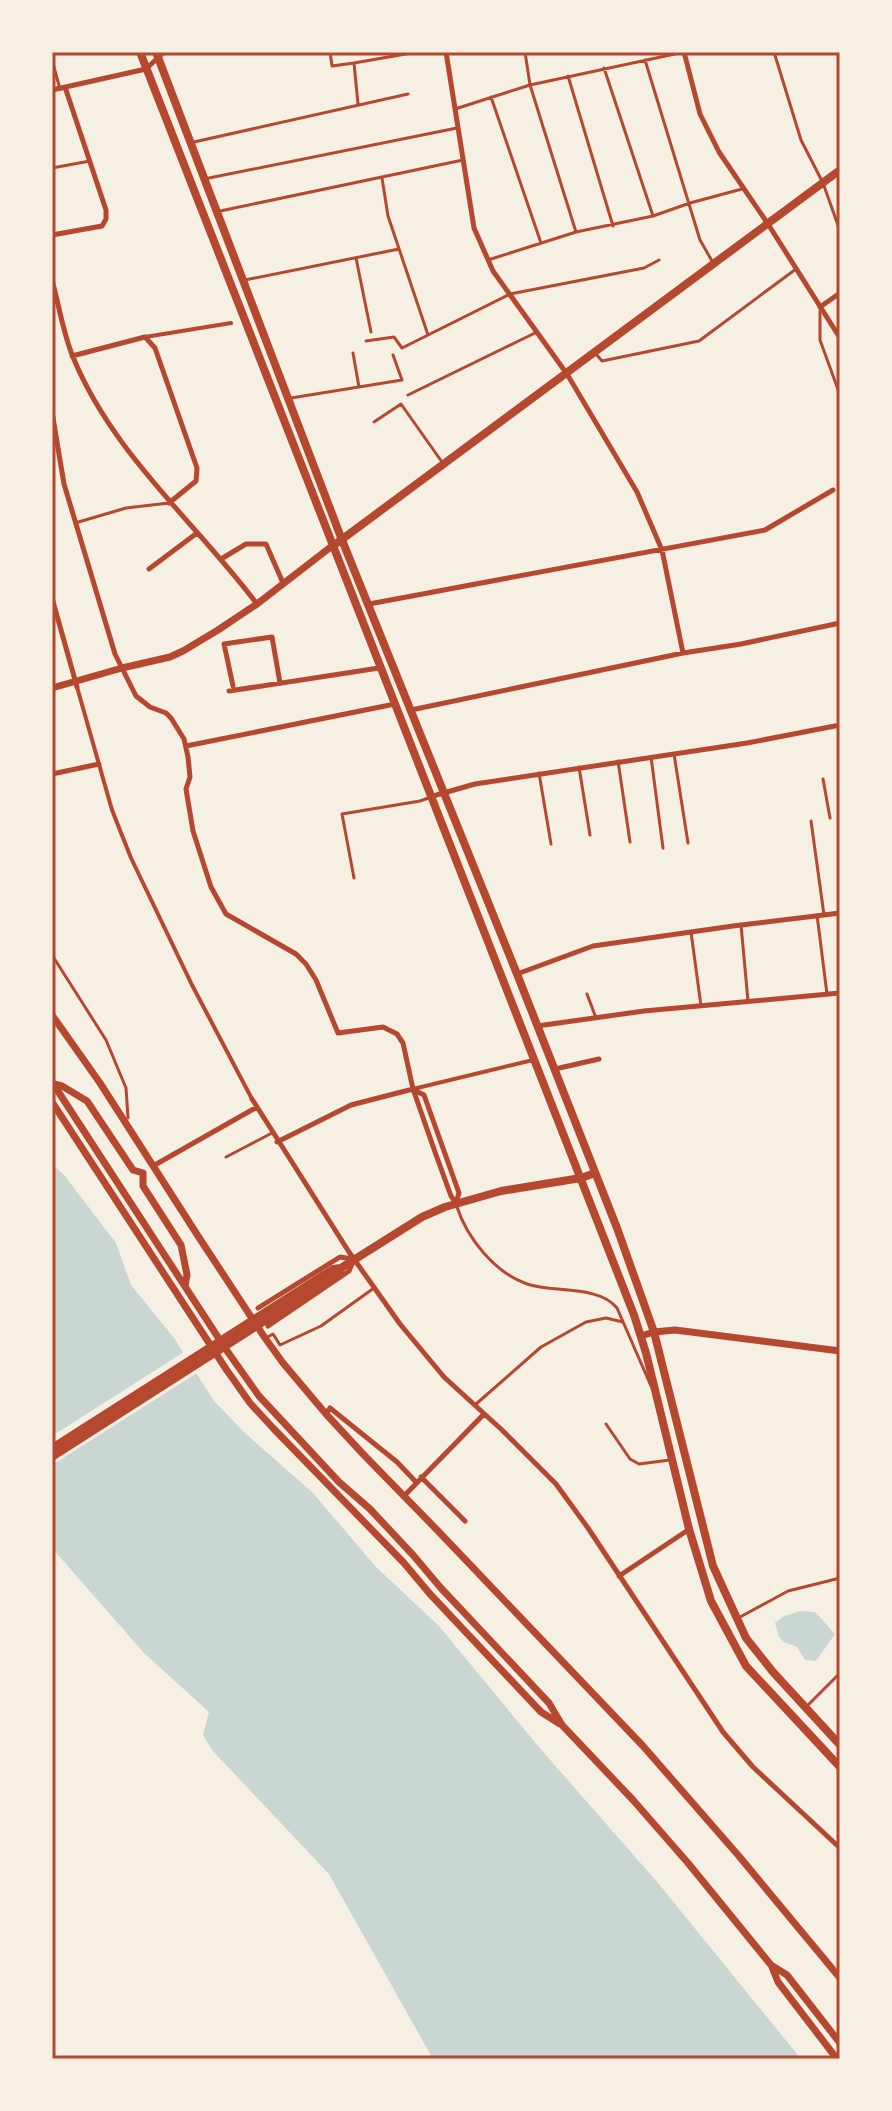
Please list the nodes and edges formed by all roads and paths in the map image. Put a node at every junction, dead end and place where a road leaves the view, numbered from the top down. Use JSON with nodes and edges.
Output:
{"nodes":[{"id":1,"x":140,"y":52,"type":"edge"},
{"id":2,"x":168,"y":52,"type":"edge"},
{"id":3,"x":330,"y":52,"type":"edge"},
{"id":4,"x":417,"y":52,"type":"edge"},
{"id":5,"x":446,"y":52,"type":"edge"},
{"id":6,"x":525,"y":52,"type":"edge"},
{"id":7,"x":684,"y":52,"type":"edge"},
{"id":8,"x":774,"y":52,"type":"edge"},
{"id":9,"x":838,"y":52,"type":"edge"},
{"id":10,"x":157,"y":55,"type":"edge"},
{"id":11,"x":387,"y":55,"type":"edge"},
{"id":12,"x":644,"y":59,"type":"junction"},
{"id":13,"x":840,"y":59,"type":"edge"},
{"id":14,"x":52,"y":60,"type":"edge"},
{"id":15,"x":354,"y":63,"type":"junction"},
{"id":16,"x":604,"y":68,"type":"junction"},
{"id":17,"x":146,"y":69,"type":"junction"},
{"id":18,"x":568,"y":76,"type":"junction"},
{"id":19,"x":530,"y":85,"type":"junction"},
{"id":20,"x":63,"y":88,"type":"junction"},
{"id":21,"x":52,"y":90,"type":"edge"},
{"id":22,"x":408,"y":94,"type":"dead end"},
{"id":23,"x":491,"y":97,"type":"junction"},
{"id":24,"x":358,"y":104,"type":"junction"},
{"id":25,"x":454,"y":109,"type":"junction"},
{"id":26,"x":457,"y":128,"type":"junction"},
{"id":27,"x":190,"y":143,"type":"junction"},
{"id":28,"x":463,"y":160,"type":"junction"},
{"id":29,"x":90,"y":161,"type":"junction"},
{"id":30,"x":52,"y":168,"type":"edge"},
{"id":31,"x":840,"y":170,"type":"edge"},
{"id":32,"x":382,"y":176,"type":"junction"},
{"id":33,"x":204,"y":179,"type":"junction"},
{"id":34,"x":823,"y":183,"type":"junction"},
{"id":35,"x":743,"y":188,"type":"junction"},
{"id":36,"x":690,"y":203,"type":"junction"},
{"id":37,"x":217,"y":211,"type":"junction"},
{"id":38,"x":653,"y":216,"type":"junction"},
{"id":39,"x":768,"y":224,"type":"junction"},
{"id":40,"x":613,"y":226,"type":"junction"},
{"id":41,"x":840,"y":231,"type":"edge"},
{"id":42,"x":576,"y":232,"type":"junction"},
{"id":43,"x":52,"y":235,"type":"edge"},
{"id":44,"x":541,"y":243,"type":"junction"},
{"id":45,"x":399,"y":249,"type":"junction"},
{"id":46,"x":356,"y":258,"type":"junction"},
{"id":47,"x":488,"y":260,"type":"junction"},
{"id":48,"x":659,"y":260,"type":"dead end"},
{"id":49,"x":714,"y":264,"type":"junction"},
{"id":50,"x":796,"y":269,"type":"junction"},
{"id":51,"x":52,"y":280,"type":"edge"},
{"id":52,"x":242,"y":281,"type":"junction"},
{"id":53,"x":840,"y":293,"type":"edge"},
{"id":54,"x":510,"y":294,"type":"junction"},
{"id":55,"x":820,"y":307,"type":"junction"},
{"id":56,"x":231,"y":323,"type":"dead end"},
{"id":57,"x":371,"y":332,"type":"dead end"},
{"id":58,"x":537,"y":332,"type":"junction"},
{"id":59,"x":428,"y":335,"type":"junction"},
{"id":60,"x":145,"y":337,"type":"junction"},
{"id":61,"x":840,"y":338,"type":"edge"},
{"id":62,"x":366,"y":341,"type":"dead end"},
{"id":63,"x":353,"y":353,"type":"dead end"},
{"id":64,"x":594,"y":353,"type":"junction"},
{"id":65,"x":393,"y":355,"type":"dead end"},
{"id":66,"x":72,"y":356,"type":"junction"},
{"id":67,"x":567,"y":374,"type":"junction"},
{"id":68,"x":359,"y":387,"type":"junction"},
{"id":69,"x":408,"y":395,"type":"dead end"},
{"id":70,"x":840,"y":395,"type":"edge"},
{"id":71,"x":287,"y":399,"type":"junction"},
{"id":72,"x":52,"y":412,"type":"edge"},
{"id":73,"x":374,"y":422,"type":"dead end"},
{"id":74,"x":444,"y":464,"type":"junction"},
{"id":75,"x":833,"y":490,"type":"dead end"},
{"id":76,"x":169,"y":503,"type":"junction"},
{"id":77,"x":75,"y":523,"type":"junction"},
{"id":78,"x":197,"y":533,"type":"junction"},
{"id":79,"x":342,"y":540,"type":"junction"},
{"id":80,"x":332,"y":546,"type":"junction"},
{"id":81,"x":662,"y":550,"type":"junction"},
{"id":82,"x":221,"y":559,"type":"junction"},
{"id":83,"x":149,"y":569,"type":"dead end"},
{"id":84,"x":283,"y":583,"type":"junction"},
{"id":85,"x":52,"y":598,"type":"edge"},
{"id":86,"x":257,"y":604,"type":"junction"},
{"id":87,"x":368,"y":604,"type":"junction"},
{"id":88,"x":840,"y":623,"type":"edge"},
{"id":89,"x":683,"y":653,"type":"junction"},
{"id":90,"x":122,"y":668,"type":"junction"},
{"id":91,"x":379,"y":668,"type":"junction"},
{"id":92,"x":280,"y":683,"type":"junction"},
{"id":93,"x":76,"y":684,"type":"junction"},
{"id":94,"x":52,"y":688,"type":"edge"},
{"id":95,"x":396,"y":704,"type":"junction"},
{"id":96,"x":410,"y":710,"type":"junction"},
{"id":97,"x":840,"y":725,"type":"edge"},
{"id":98,"x":186,"y":746,"type":"junction"},
{"id":99,"x":674,"y":754,"type":"junction"},
{"id":100,"x":651,"y":757,"type":"junction"},
{"id":101,"x":618,"y":761,"type":"junction"},
{"id":102,"x":99,"y":764,"type":"junction"},
{"id":103,"x":579,"y":767,"type":"junction"},
{"id":104,"x":539,"y":773,"type":"junction"},
{"id":105,"x":52,"y":774,"type":"edge"},
{"id":106,"x":823,"y":779,"type":"dead end"},
{"id":107,"x":443,"y":792,"type":"junction"},
{"id":108,"x":433,"y":796,"type":"junction"},
{"id":109,"x":830,"y":818,"type":"dead end"},
{"id":110,"x":811,"y":821,"type":"dead end"},
{"id":111,"x":590,"y":835,"type":"dead end"},
{"id":112,"x":630,"y":842,"type":"dead end"},
{"id":113,"x":688,"y":843,"type":"dead end"},
{"id":114,"x":551,"y":844,"type":"dead end"},
{"id":115,"x":663,"y":848,"type":"dead end"},
{"id":116,"x":354,"y":878,"type":"dead end"},
{"id":117,"x":840,"y":913,"type":"edge"},
{"id":118,"x":821,"y":915,"type":"junction"},
{"id":119,"x":741,"y":925,"type":"junction"},
{"id":120,"x":691,"y":932,"type":"junction"},
{"id":121,"x":52,"y":955,"type":"edge"},
{"id":122,"x":517,"y":974,"type":"junction"},
{"id":123,"x":840,"y":993,"type":"edge"},
{"id":124,"x":587,"y":994,"type":"dead end"},
{"id":125,"x":827,"y":994,"type":"junction"},
{"id":126,"x":748,"y":1001,"type":"junction"},
{"id":127,"x":701,"y":1006,"type":"junction"},
{"id":128,"x":52,"y":1015,"type":"edge"},
{"id":129,"x":596,"y":1018,"type":"junction"},
{"id":130,"x":537,"y":1026,"type":"junction"},
{"id":131,"x":535,"y":1059,"type":"junction"},
{"id":132,"x":599,"y":1059,"type":"dead end"},
{"id":133,"x":554,"y":1070,"type":"junction"},
{"id":134,"x":53,"y":1083,"type":"edge"},
{"id":135,"x":413,"y":1089,"type":"junction"},
{"id":136,"x":252,"y":1099,"type":"joint"},
{"id":137,"x":52,"y":1102,"type":"edge"},
{"id":138,"x":257,"y":1107,"type":"junction"},
{"id":139,"x":128,"y":1118,"type":"dead end"},
{"id":140,"x":272,"y":1133,"type":"junction"},
{"id":141,"x":277,"y":1142,"type":"junction"},
{"id":142,"x":226,"y":1157,"type":"dead end"},
{"id":143,"x":153,"y":1166,"type":"junction"},
{"id":144,"x":143,"y":1173,"type":"junction"},
{"id":145,"x":595,"y":1173,"type":"junction"},
{"id":146,"x":581,"y":1178,"type":"junction"},
{"id":147,"x":456,"y":1203,"type":"junction"},
{"id":148,"x":354,"y":1259,"type":"junction"},
{"id":149,"x":341,"y":1268,"type":"junction"},
{"id":150,"x":185,"y":1286,"type":"junction"},
{"id":151,"x":374,"y":1288,"type":"junction"},
{"id":152,"x":258,"y":1308,"type":"dead end"},
{"id":153,"x":623,"y":1322,"type":"junction"},
{"id":154,"x":268,"y":1326,"type":"dead end"},
{"id":155,"x":654,"y":1332,"type":"junction"},
{"id":156,"x":641,"y":1336,"type":"junction"},
{"id":157,"x":265,"y":1338,"type":"junction"},
{"id":158,"x":840,"y":1351,"type":"edge"},
{"id":159,"x":656,"y":1398,"type":"junction"},
{"id":160,"x":475,"y":1405,"type":"junction"},
{"id":161,"x":326,"y":1414,"type":"junction"},
{"id":162,"x":484,"y":1414,"type":"junction"},
{"id":163,"x":606,"y":1424,"type":"dead end"},
{"id":164,"x":52,"y":1448,"type":"edge"},
{"id":165,"x":52,"y":1457,"type":"edge"},
{"id":166,"x":672,"y":1460,"type":"junction"},
{"id":167,"x":418,"y":1480,"type":"junction"},
{"id":168,"x":404,"y":1496,"type":"junction"},
{"id":169,"x":465,"y":1521,"type":"dead end"},
{"id":170,"x":689,"y":1529,"type":"junction"},
{"id":171,"x":619,"y":1576,"type":"junction"},
{"id":172,"x":840,"y":1578,"type":"edge"},
{"id":173,"x":736,"y":1619,"type":"junction"},
{"id":174,"x":840,"y":1673,"type":"edge"},
{"id":175,"x":806,"y":1708,"type":"junction"},
{"id":176,"x":562,"y":1725,"type":"junction"},
{"id":177,"x":840,"y":1745,"type":"edge"},
{"id":178,"x":840,"y":1767,"type":"edge"},
{"id":179,"x":840,"y":1848,"type":"edge"},
{"id":180,"x":771,"y":1965,"type":"junction"},
{"id":181,"x":840,"y":1978,"type":"edge"},
{"id":182,"x":840,"y":2043,"type":"edge"},
{"id":183,"x":837,"y":2059,"type":"edge"}],
"edges":[{"from":1,"to":17,"type":"main road"},
{"from":2,"to":10,"type":"street"},
{"from":3,"to":15,"type":"lane"},
{"from":4,"to":11,"type":"lane"},
{"from":5,"to":25,"type":"street"},
{"from":6,"to":19,"type":"lane"},
{"from":7,"to":12,"type":"lane"},
{"from":7,"to":35,"type":"street"},
{"from":8,"to":34,"type":"lane"},
{"from":9,"to":13,"type":"lane"},
{"from":10,"to":17,"type":"street"},
{"from":10,"to":27,"type":"main road"},
{"from":11,"to":15,"type":"lane"},
{"from":12,"to":16,"type":"lane"},
{"from":12,"to":36,"type":"lane"},
{"from":14,"to":20,"type":"lane"},
{"from":15,"to":24,"type":"lane"},
{"from":16,"to":18,"type":"lane"},
{"from":16,"to":38,"type":"lane"},
{"from":17,"to":20,"type":"street"},
{"from":17,"to":80,"type":"main road"},
{"from":18,"to":19,"type":"lane"},
{"from":18,"to":40,"type":"lane"},
{"from":19,"to":23,"type":"lane"},
{"from":19,"to":42,"type":"lane"},
{"from":20,"to":21,"type":"street"},
{"from":20,"to":29,"type":"street"},
{"from":22,"to":24,"type":"lane"},
{"from":23,"to":25,"type":"lane"},
{"from":23,"to":44,"type":"lane"},
{"from":24,"to":27,"type":"lane"},
{"from":25,"to":26,"type":"street"},
{"from":26,"to":28,"type":"street"},
{"from":26,"to":33,"type":"lane"},
{"from":27,"to":33,"type":"main road"},
{"from":28,"to":32,"type":"lane"},
{"from":28,"to":47,"type":"street"},
{"from":29,"to":30,"type":"lane"},
{"from":29,"to":43,"type":"street"},
{"from":31,"to":34,"type":"main road"},
{"from":32,"to":37,"type":"lane"},
{"from":32,"to":45,"type":"lane"},
{"from":33,"to":37,"type":"main road"},
{"from":34,"to":39,"type":"main road"},
{"from":34,"to":41,"type":"lane"},
{"from":35,"to":36,"type":"lane"},
{"from":35,"to":39,"type":"street"},
{"from":36,"to":38,"type":"lane"},
{"from":36,"to":49,"type":"lane"},
{"from":37,"to":52,"type":"main road"},
{"from":38,"to":40,"type":"lane"},
{"from":39,"to":49,"type":"main road"},
{"from":39,"to":50,"type":"street"},
{"from":40,"to":42,"type":"lane"},
{"from":42,"to":44,"type":"lane"},
{"from":44,"to":47,"type":"lane"},
{"from":45,"to":46,"type":"lane"},
{"from":45,"to":59,"type":"lane"},
{"from":46,"to":52,"type":"lane"},
{"from":46,"to":57,"type":"lane"},
{"from":47,"to":54,"type":"street"},
{"from":48,"to":54,"type":"lane"},
{"from":49,"to":64,"type":"main road"},
{"from":50,"to":55,"type":"street"},
{"from":50,"to":64,"type":"lane"},
{"from":51,"to":66,"type":"street"},
{"from":52,"to":71,"type":"main road"},
{"from":53,"to":55,"type":"street"},
{"from":54,"to":58,"type":"street"},
{"from":54,"to":59,"type":"lane"},
{"from":55,"to":61,"type":"street"},
{"from":55,"to":70,"type":"lane"},
{"from":56,"to":60,"type":"street"},
{"from":58,"to":67,"type":"street"},
{"from":58,"to":69,"type":"lane"},
{"from":59,"to":62,"type":"lane"},
{"from":60,"to":66,"type":"street"},
{"from":60,"to":76,"type":"street"},
{"from":63,"to":68,"type":"lane"},
{"from":64,"to":67,"type":"main road"},
{"from":65,"to":68,"type":"lane"},
{"from":66,"to":76,"type":"street"},
{"from":67,"to":74,"type":"main road"},
{"from":67,"to":81,"type":"street"},
{"from":68,"to":71,"type":"lane"},
{"from":71,"to":79,"type":"main road"},
{"from":72,"to":77,"type":"street"},
{"from":73,"to":74,"type":"lane"},
{"from":74,"to":79,"type":"main road"},
{"from":75,"to":81,"type":"street"},
{"from":76,"to":77,"type":"lane"},
{"from":76,"to":78,"type":"street"},
{"from":77,"to":90,"type":"street"},
{"from":78,"to":82,"type":"street"},
{"from":78,"to":83,"type":"street"},
{"from":79,"to":80,"type":"main road"},
{"from":79,"to":87,"type":"main road"},
{"from":80,"to":84,"type":"street"},
{"from":80,"to":91,"type":"main road"},
{"from":81,"to":87,"type":"street"},
{"from":81,"to":89,"type":"street"},
{"from":82,"to":84,"type":"street"},
{"from":82,"to":86,"type":"street"},
{"from":84,"to":86,"type":"street"},
{"from":85,"to":93,"type":"street"},
{"from":86,"to":90,"type":"street"},
{"from":87,"to":96,"type":"main road"},
{"from":88,"to":89,"type":"street"},
{"from":89,"to":96,"type":"street"},
{"from":90,"to":93,"type":"street"},
{"from":90,"to":98,"type":"street"},
{"from":91,"to":92,"type":"street"},
{"from":91,"to":95,"type":"main road"},
{"from":92,"to":92,"type":"street"},
{"from":93,"to":94,"type":"street"},
{"from":93,"to":102,"type":"street"},
{"from":95,"to":98,"type":"street"},
{"from":95,"to":108,"type":"main road"},
{"from":96,"to":107,"type":"main road"},
{"from":97,"to":99,"type":"street"},
{"from":98,"to":135,"type":"street"},
{"from":99,"to":100,"type":"street"},
{"from":99,"to":113,"type":"lane"},
{"from":100,"to":101,"type":"street"},
{"from":100,"to":115,"type":"lane"},
{"from":101,"to":103,"type":"street"},
{"from":101,"to":112,"type":"lane"},
{"from":102,"to":105,"type":"street"},
{"from":102,"to":136,"type":"street"},
{"from":103,"to":104,"type":"street"},
{"from":103,"to":111,"type":"lane"},
{"from":104,"to":107,"type":"street"},
{"from":104,"to":114,"type":"lane"},
{"from":106,"to":109,"type":"lane"},
{"from":107,"to":108,"type":"street"},
{"from":107,"to":122,"type":"main road"},
{"from":108,"to":116,"type":"lane"},
{"from":108,"to":131,"type":"main road"},
{"from":110,"to":118,"type":"lane"},
{"from":117,"to":118,"type":"street"},
{"from":118,"to":119,"type":"street"},
{"from":118,"to":125,"type":"lane"},
{"from":119,"to":120,"type":"street"},
{"from":119,"to":126,"type":"lane"},
{"from":120,"to":122,"type":"street"},
{"from":120,"to":127,"type":"lane"},
{"from":121,"to":139,"type":"lane"},
{"from":122,"to":130,"type":"main road"},
{"from":123,"to":125,"type":"street"},
{"from":124,"to":129,"type":"lane"},
{"from":125,"to":126,"type":"street"},
{"from":126,"to":127,"type":"street"},
{"from":127,"to":129,"type":"street"},
{"from":128,"to":143,"type":"street"},
{"from":129,"to":130,"type":"street"},
{"from":130,"to":133,"type":"main road"},
{"from":131,"to":135,"type":"street"},
{"from":131,"to":146,"type":"main road"},
{"from":132,"to":133,"type":"street"},
{"from":133,"to":145,"type":"main road"},
{"from":134,"to":144,"type":"street"},
{"from":134,"to":150,"type":"street"},
{"from":135,"to":141,"type":"street"},
{"from":135,"to":147,"type":"street"},
{"from":136,"to":138,"type":"street"},
{"from":137,"to":176,"type":"street"},
{"from":138,"to":140,"type":"street"},
{"from":138,"to":143,"type":"street"},
{"from":140,"to":141,"type":"street"},
{"from":140,"to":142,"type":"lane"},
{"from":141,"to":148,"type":"street"},
{"from":143,"to":144,"type":"street"},
{"from":143,"to":157,"type":"street"},
{"from":144,"to":150,"type":"street"},
{"from":145,"to":146,"type":"main road"},
{"from":145,"to":155,"type":"main road"},
{"from":146,"to":147,"type":"main road"},
{"from":146,"to":156,"type":"main road"},
{"from":147,"to":148,"type":"main road"},
{"from":147,"to":153,"type":"lane"},
{"from":148,"to":149,"type":"main road"},
{"from":148,"to":151,"type":"street"},
{"from":148,"to":152,"type":"street"},
{"from":148,"to":154,"type":"street"},
{"from":149,"to":164,"type":"main road"},
{"from":149,"to":165,"type":"main road"},
{"from":150,"to":176,"type":"street"},
{"from":151,"to":157,"type":"lane"},
{"from":151,"to":160,"type":"street"},
{"from":153,"to":159,"type":"lane"},
{"from":153,"to":160,"type":"lane"},
{"from":155,"to":156,"type":"street"},
{"from":155,"to":158,"type":"street"},
{"from":155,"to":173,"type":"main road"},
{"from":156,"to":159,"type":"main road"},
{"from":157,"to":161,"type":"street"},
{"from":159,"to":166,"type":"main road"},
{"from":160,"to":162,"type":"street"},
{"from":161,"to":167,"type":"street"},
{"from":161,"to":168,"type":"street"},
{"from":162,"to":167,"type":"street"},
{"from":162,"to":171,"type":"street"},
{"from":163,"to":166,"type":"lane"},
{"from":166,"to":170,"type":"main road"},
{"from":167,"to":168,"type":"street"},
{"from":167,"to":169,"type":"street"},
{"from":168,"to":181,"type":"street"},
{"from":170,"to":171,"type":"street"},
{"from":170,"to":178,"type":"main road"},
{"from":171,"to":179,"type":"street"},
{"from":172,"to":173,"type":"lane"},
{"from":173,"to":175,"type":"main road"},
{"from":174,"to":175,"type":"lane"},
{"from":175,"to":177,"type":"main road"},
{"from":176,"to":180,"type":"street"},
{"from":180,"to":182,"type":"street"},
{"from":180,"to":183,"type":"street"}]}
